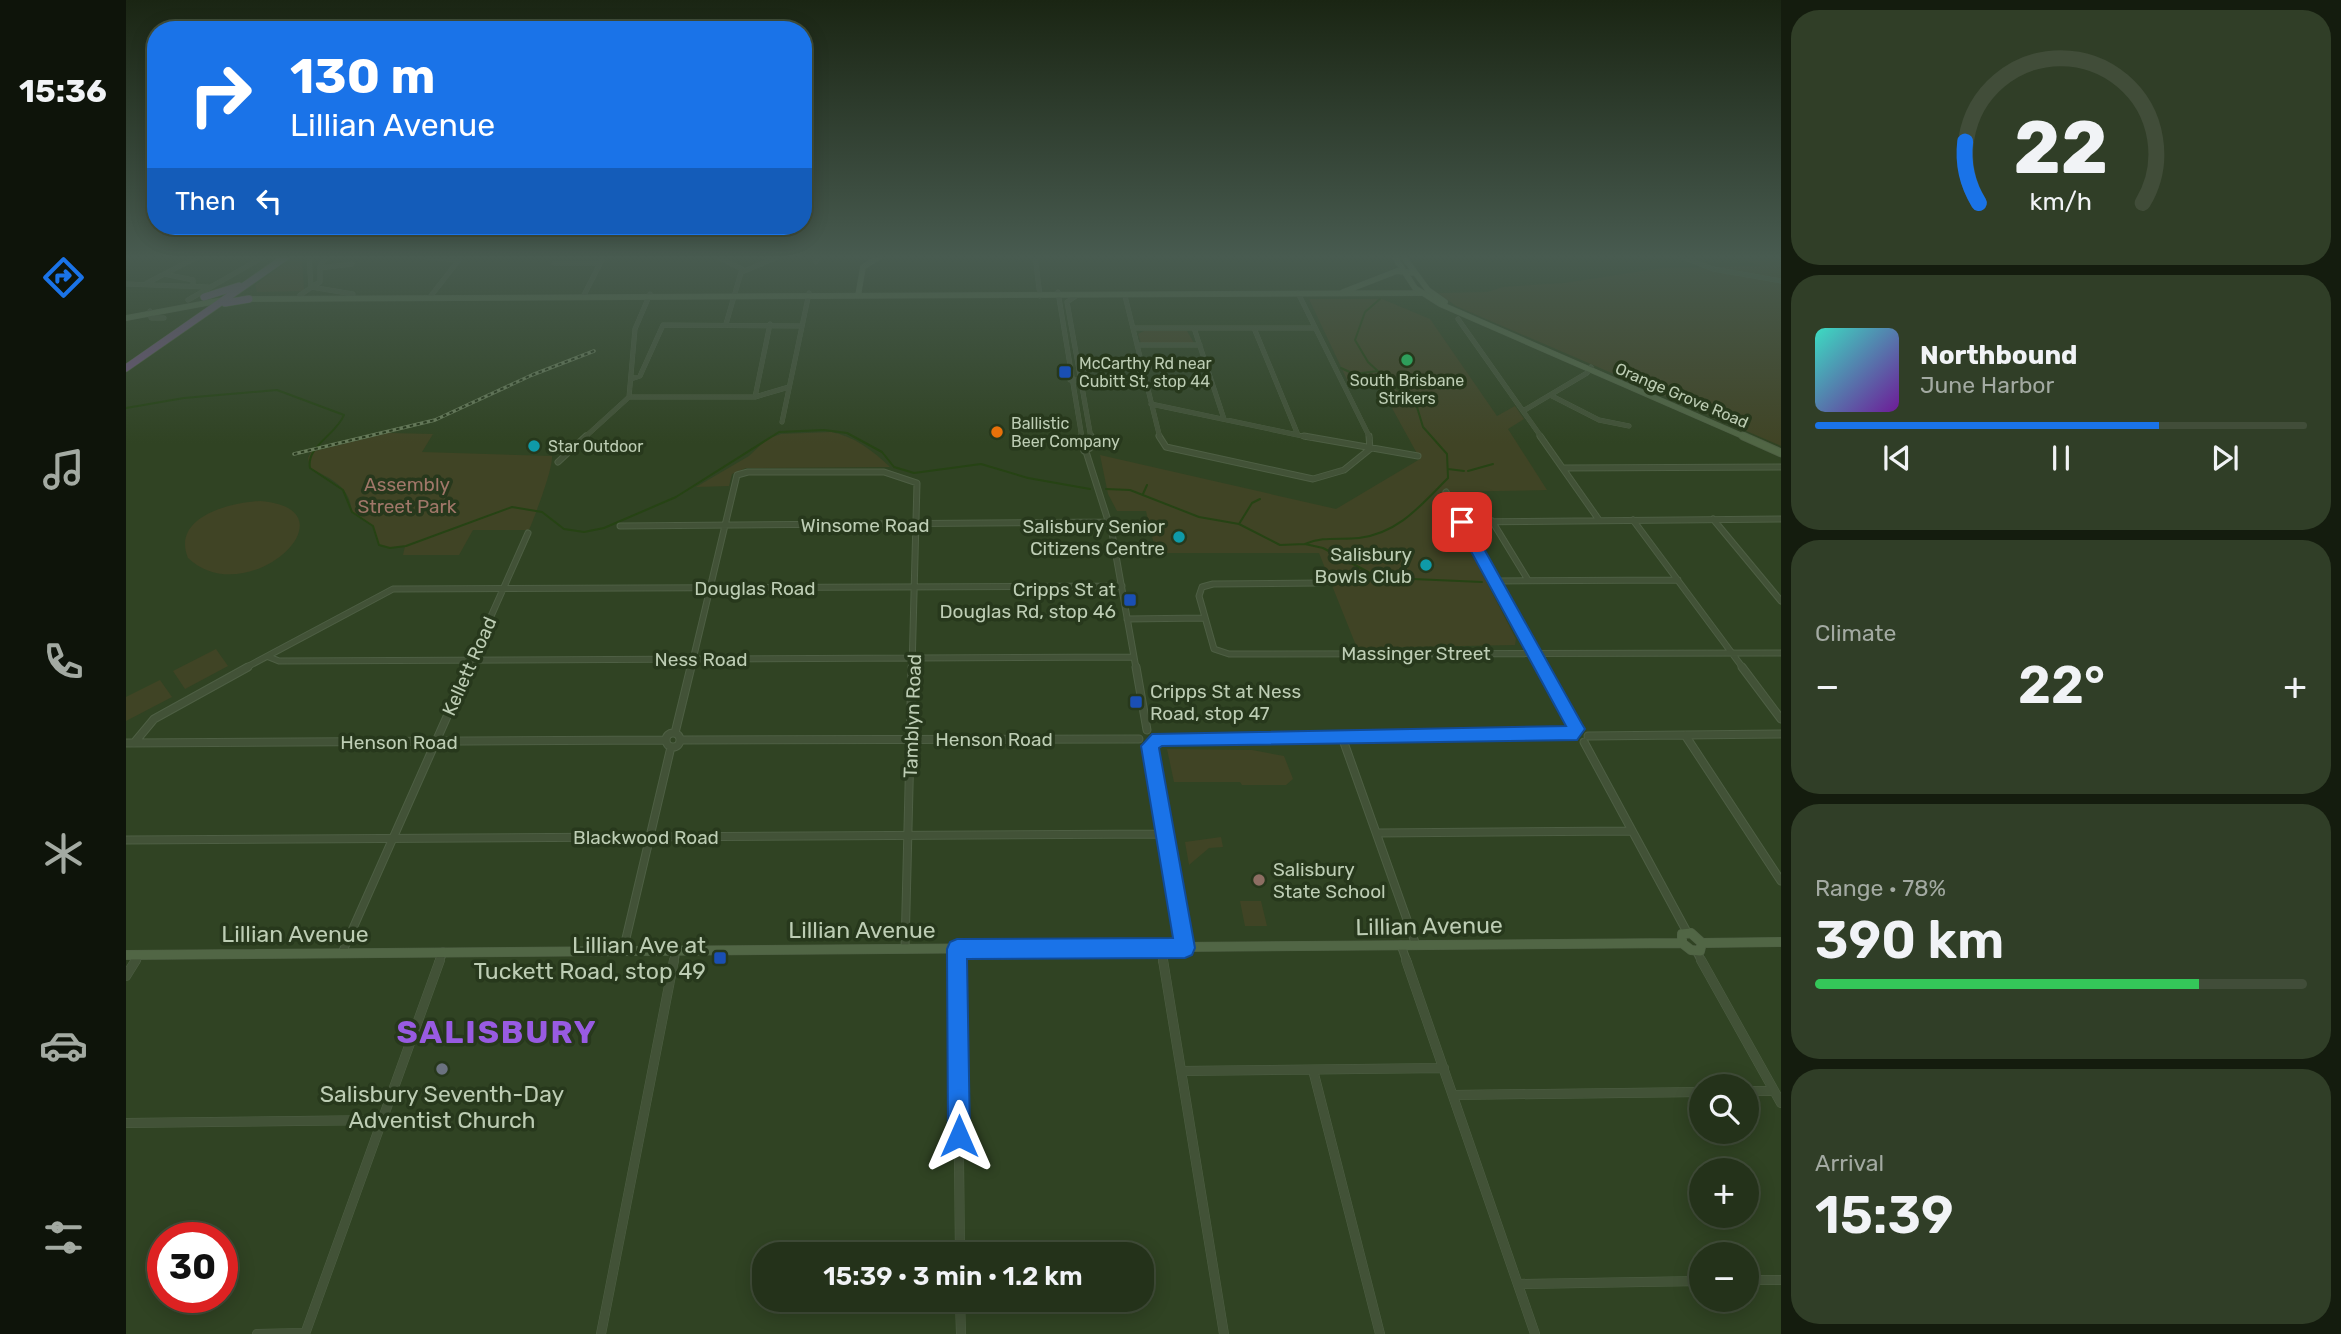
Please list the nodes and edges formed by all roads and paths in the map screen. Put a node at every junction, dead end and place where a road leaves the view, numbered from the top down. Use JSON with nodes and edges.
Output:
{"nodes":[{"id":1,"x":188,"y":318,"type":"edge"},
{"id":2,"x":197,"y":318,"type":"edge"},
{"id":3,"x":640,"y":318,"type":"edge"},
{"id":4,"x":728,"y":318,"type":"edge"},
{"id":5,"x":803,"y":318,"type":"edge"},
{"id":6,"x":1061,"y":318,"type":"edge"},
{"id":7,"x":1071,"y":318,"type":"edge"},
{"id":8,"x":1131,"y":318,"type":"edge"},
{"id":9,"x":1310,"y":318,"type":"edge"},
{"id":10,"x":1473,"y":318,"type":"edge"},
{"id":11,"x":1479,"y":318,"type":"edge"},
{"id":12,"x":1458,"y":319,"type":"dead end"},
{"id":13,"x":726,"y":324,"type":"junction"},
{"id":14,"x":770,"y":324,"type":"junction"},
{"id":15,"x":802,"y":326,"type":"junction"},
{"id":16,"x":1133,"y":328,"type":"junction"},
{"id":17,"x":1194,"y":328,"type":"junction"},
{"id":18,"x":1254,"y":328,"type":"junction"},
{"id":19,"x":1315,"y":328,"type":"junction"},
{"id":20,"x":1137,"y":345,"type":"junction"},
{"id":21,"x":1200,"y":345,"type":"junction"},
{"id":22,"x":126,"y":362,"type":"edge"},
{"id":23,"x":126,"y":368,"type":"edge"},
{"id":24,"x":1590,"y":369,"type":"junction"},
{"id":25,"x":631,"y":379,"type":"junction"},
{"id":26,"x":1070,"y":380,"type":"junction"},
{"id":27,"x":1082,"y":380,"type":"junction"},
{"id":28,"x":1146,"y":380,"type":"junction"},
{"id":29,"x":789,"y":387,"type":"junction"},
{"id":30,"x":1550,"y":395,"type":"junction"},
{"id":31,"x":629,"y":397,"type":"junction"},
{"id":32,"x":755,"y":397,"type":"junction"},
{"id":33,"x":1151,"y":404,"type":"junction"},
{"id":34,"x":1523,"y":411,"type":"junction"},
{"id":35,"x":1224,"y":419,"type":"junction"},
{"id":36,"x":782,"y":422,"type":"dead end"},
{"id":37,"x":1629,"y":426,"type":"dead end"},
{"id":38,"x":1298,"y":435,"type":"junction"},
{"id":39,"x":1370,"y":449,"type":"junction"},
{"id":40,"x":1084,"y":451,"type":"junction"},
{"id":41,"x":1781,"y":451,"type":"edge"},
{"id":42,"x":1418,"y":456,"type":"dead end"},
{"id":43,"x":558,"y":462,"type":"dead end"},
{"id":44,"x":1781,"y":467,"type":"edge"},
{"id":45,"x":1563,"y":468,"type":"junction"},
{"id":46,"x":1446,"y":492,"type":"dead end"},
{"id":47,"x":1713,"y":519,"type":"junction"},
{"id":48,"x":1781,"y":519,"type":"edge"},
{"id":49,"x":1599,"y":520,"type":"junction"},
{"id":50,"x":1633,"y":520,"type":"junction"},
{"id":51,"x":1492,"y":521,"type":"junction"},
{"id":52,"x":1109,"y":522,"type":"junction"},
{"id":53,"x":1462,"y":522,"type":"junction"},
{"id":54,"x":917,"y":525,"type":"junction"},
{"id":55,"x":620,"y":526,"type":"dead end"},
{"id":56,"x":724,"y":526,"type":"junction"},
{"id":57,"x":528,"y":533,"type":"dead end"},
{"id":58,"x":1528,"y":580,"type":"junction"},
{"id":59,"x":1678,"y":580,"type":"junction"},
{"id":60,"x":1495,"y":581,"type":"junction"},
{"id":61,"x":1321,"y":583,"type":"dead end"},
{"id":62,"x":1122,"y":586,"type":"junction"},
{"id":63,"x":915,"y":587,"type":"junction"},
{"id":64,"x":709,"y":588,"type":"junction"},
{"id":65,"x":503,"y":589,"type":"junction"},
{"id":66,"x":1781,"y":601,"type":"edge"},
{"id":67,"x":1204,"y":618,"type":"junction"},
{"id":68,"x":1128,"y":619,"type":"junction"},
{"id":69,"x":1535,"y":653,"type":"junction"},
{"id":70,"x":1732,"y":653,"type":"junction"},
{"id":71,"x":1781,"y":653,"type":"edge"},
{"id":72,"x":269,"y":657,"type":"junction"},
{"id":73,"x":1134,"y":657,"type":"junction"},
{"id":74,"x":913,"y":658,"type":"junction"},
{"id":75,"x":693,"y":659,"type":"junction"},
{"id":76,"x":471,"y":660,"type":"junction"},
{"id":77,"x":1781,"y":719,"type":"edge"},
{"id":78,"x":1147,"y":730,"type":"junction"},
{"id":79,"x":1574,"y":732,"type":"junction"},
{"id":80,"x":675,"y":733,"type":"junction"},
{"id":81,"x":1781,"y":734,"type":"edge"},
{"id":82,"x":1685,"y":735,"type":"junction"},
{"id":83,"x":1342,"y":737,"type":"junction"},
{"id":84,"x":911,"y":739,"type":"junction"},
{"id":85,"x":1139,"y":739,"type":"junction"},
{"id":86,"x":1158,"y":739,"type":"junction"},
{"id":87,"x":1586,"y":739,"type":"junction"},
{"id":88,"x":665,"y":740,"type":"junction"},
{"id":89,"x":682,"y":740,"type":"junction"},
{"id":90,"x":435,"y":742,"type":"junction"},
{"id":91,"x":130,"y":743,"type":"edge"},
{"id":92,"x":1150,"y":746,"type":"junction"},
{"id":93,"x":671,"y":747,"type":"junction"},
{"id":94,"x":1632,"y":831,"type":"junction"},
{"id":95,"x":1377,"y":833,"type":"junction"},
{"id":96,"x":1165,"y":834,"type":"junction"},
{"id":97,"x":908,"y":836,"type":"junction"},
{"id":98,"x":650,"y":837,"type":"junction"},
{"id":99,"x":393,"y":838,"type":"junction"},
{"id":100,"x":126,"y":840,"type":"edge"},
{"id":101,"x":1781,"y":881,"type":"edge"},
{"id":102,"x":1685,"y":937,"type":"junction"},
{"id":103,"x":1781,"y":942,"type":"edge"},
{"id":104,"x":1401,"y":945,"type":"junction"},
{"id":105,"x":1416,"y":945,"type":"junction"},
{"id":106,"x":1700,"y":947,"type":"junction"},
{"id":107,"x":1161,"y":948,"type":"junction"},
{"id":108,"x":1185,"y":948,"type":"junction"},
{"id":109,"x":905,"y":949,"type":"junction"},
{"id":110,"x":957,"y":949,"type":"junction"},
{"id":111,"x":676,"y":950,"type":"junction"},
{"id":112,"x":623,"y":951,"type":"junction"},
{"id":113,"x":443,"y":952,"type":"junction"},
{"id":114,"x":342,"y":953,"type":"junction"},
{"id":115,"x":126,"y":955,"type":"edge"},
{"id":116,"x":139,"y":955,"type":"junction"},
{"id":117,"x":126,"y":976,"type":"edge"},
{"id":118,"x":1444,"y":1068,"type":"junction"},
{"id":119,"x":1313,"y":1070,"type":"junction"},
{"id":120,"x":1181,"y":1071,"type":"junction"},
{"id":121,"x":1759,"y":1091,"type":"edge"},
{"id":122,"x":1774,"y":1091,"type":"junction"},
{"id":123,"x":1689,"y":1092,"type":"edge"},
{"id":124,"x":1453,"y":1095,"type":"junction"},
{"id":125,"x":1781,"y":1102,"type":"edge"},
{"id":126,"x":382,"y":1120,"type":"junction"},
{"id":127,"x":126,"y":1123,"type":"edge"},
{"id":128,"x":960,"y":1242,"type":"edge"},
{"id":129,"x":1759,"y":1280,"type":"edge"},
{"id":130,"x":1781,"y":1280,"type":"edge"},
{"id":131,"x":1689,"y":1281,"type":"edge"},
{"id":132,"x":1518,"y":1284,"type":"junction"},
{"id":133,"x":960,"y":1312,"type":"edge"},
{"id":134,"x":257,"y":1334,"type":"edge"},
{"id":135,"x":305,"y":1334,"type":"edge"},
{"id":136,"x":601,"y":1334,"type":"edge"},
{"id":137,"x":961,"y":1334,"type":"edge"},
{"id":138,"x":1224,"y":1334,"type":"edge"},
{"id":139,"x":1380,"y":1334,"type":"edge"},
{"id":140,"x":1535,"y":1334,"type":"edge"}],
"edges":[{"from":1,"to":22,"type":"highway"},
{"from":2,"to":23,"type":"highway"},
{"from":3,"to":25,"type":"street"},
{"from":4,"to":13,"type":"street"},
{"from":5,"to":15,"type":"street"},
{"from":6,"to":26,"type":"street"},
{"from":7,"to":27,"type":"street"},
{"from":8,"to":16,"type":"street"},
{"from":9,"to":19,"type":"street"},
{"from":10,"to":24,"type":"main road","name":"Orange Grove Road"},
{"from":11,"to":24,"type":"main road","name":"Orange Grove Road"},
{"from":12,"to":34,"type":"street"},
{"from":13,"to":14,"type":"street"},
{"from":13,"to":25,"type":"street"},
{"from":14,"to":15,"type":"street"},
{"from":14,"to":32,"type":"street"},
{"from":15,"to":29,"type":"street"},
{"from":16,"to":17,"type":"street"},
{"from":16,"to":20,"type":"street"},
{"from":17,"to":18,"type":"street"},
{"from":17,"to":21,"type":"street"},
{"from":18,"to":19,"type":"street"},
{"from":18,"to":38,"type":"street"},
{"from":19,"to":39,"type":"street"},
{"from":20,"to":21,"type":"street"},
{"from":20,"to":28,"type":"street"},
{"from":21,"to":35,"type":"street"},
{"from":24,"to":30,"type":"street"},
{"from":24,"to":41,"type":"main road","name":"Orange Grove Road"},
{"from":25,"to":31,"type":"street"},
{"from":26,"to":27,"type":"street"},
{"from":26,"to":40,"type":"street"},
{"from":27,"to":28,"type":"street"},
{"from":27,"to":40,"type":"street"},
{"from":28,"to":33,"type":"street"},
{"from":29,"to":32,"type":"street"},
{"from":29,"to":36,"type":"street"},
{"from":30,"to":34,"type":"street"},
{"from":30,"to":37,"type":"street"},
{"from":31,"to":32,"type":"street"},
{"from":31,"to":43,"type":"street"},
{"from":33,"to":35,"type":"street"},
{"from":33,"to":39,"type":"street"},
{"from":34,"to":45,"type":"street"},
{"from":35,"to":38,"type":"street"},
{"from":38,"to":39,"type":"street"},
{"from":39,"to":42,"type":"street"},
{"from":40,"to":52,"type":"street"},
{"from":44,"to":45,"type":"street"},
{"from":45,"to":49,"type":"street"},
{"from":46,"to":53,"type":"street"},
{"from":47,"to":48,"type":"street"},
{"from":47,"to":50,"type":"street"},
{"from":47,"to":66,"type":"street"},
{"from":49,"to":50,"type":"street"},
{"from":49,"to":51,"type":"street"},
{"from":50,"to":59,"type":"street"},
{"from":51,"to":53,"type":"street"},
{"from":51,"to":58,"type":"street"},
{"from":52,"to":54,"type":"street","name":"Winsome Road"},
{"from":52,"to":62,"type":"street"},
{"from":53,"to":60,"type":"street"},
{"from":54,"to":56,"type":"street","name":"Winsome Road"},
{"from":54,"to":56,"type":"street","name":"Tamblyn Road"},
{"from":54,"to":63,"type":"street","name":"Tamblyn Road"},
{"from":55,"to":56,"type":"street","name":"Winsome Road"},
{"from":56,"to":64,"type":"street"},
{"from":57,"to":65,"type":"street","name":"Kellett Road"},
{"from":58,"to":59,"type":"street"},
{"from":58,"to":60,"type":"street"},
{"from":59,"to":70,"type":"street"},
{"from":60,"to":69,"type":"street"},
{"from":61,"to":67,"type":"street"},
{"from":62,"to":63,"type":"street","name":"Douglas Road"},
{"from":62,"to":68,"type":"street"},
{"from":63,"to":64,"type":"street","name":"Douglas Road"},
{"from":63,"to":74,"type":"street","name":"Tamblyn Road"},
{"from":64,"to":65,"type":"street","name":"Douglas Road"},
{"from":64,"to":75,"type":"street"},
{"from":65,"to":72,"type":"street","name":"Douglas Road"},
{"from":65,"to":76,"type":"street","name":"Kellett Road"},
{"from":67,"to":68,"type":"street"},
{"from":67,"to":69,"type":"street","name":"Massinger Street"},
{"from":68,"to":73,"type":"street"},
{"from":69,"to":70,"type":"street","name":"Massinger Street"},
{"from":69,"to":79,"type":"street"},
{"from":70,"to":71,"type":"street","name":"Massinger Street"},
{"from":70,"to":77,"type":"street"},
{"from":72,"to":76,"type":"street","name":"Ness Road"},
{"from":72,"to":91,"type":"street"},
{"from":73,"to":74,"type":"street","name":"Ness Road"},
{"from":73,"to":78,"type":"street"},
{"from":74,"to":75,"type":"street","name":"Ness Road"},
{"from":74,"to":84,"type":"street","name":"Tamblyn Road"},
{"from":75,"to":76,"type":"street","name":"Ness Road"},
{"from":75,"to":80,"type":"street"},
{"from":76,"to":90,"type":"street","name":"Kellett Road"},
{"from":78,"to":85,"type":"street"},
{"from":78,"to":86,"type":"street"},
{"from":79,"to":83,"type":"street"},
{"from":79,"to":87,"type":"street"},
{"from":79,"to":87,"type":"street"},
{"from":80,"to":88,"type":"street"},
{"from":80,"to":89,"type":"street"},
{"from":81,"to":82,"type":"street"},
{"from":82,"to":87,"type":"street"},
{"from":82,"to":101,"type":"street"},
{"from":83,"to":86,"type":"street"},
{"from":83,"to":95,"type":"street"},
{"from":84,"to":85,"type":"street","name":"Henson Road"},
{"from":84,"to":89,"type":"street","name":"Henson Road"},
{"from":84,"to":97,"type":"street","name":"Tamblyn Road"},
{"from":85,"to":92,"type":"street"},
{"from":86,"to":92,"type":"street"},
{"from":87,"to":94,"type":"street"},
{"from":88,"to":90,"type":"street","name":"Henson Road"},
{"from":88,"to":93,"type":"street"},
{"from":89,"to":93,"type":"street"},
{"from":90,"to":91,"type":"street","name":"Henson Road"},
{"from":90,"to":99,"type":"street","name":"Kellett Road"},
{"from":92,"to":96,"type":"street"},
{"from":93,"to":98,"type":"street"},
{"from":94,"to":95,"type":"street"},
{"from":94,"to":102,"type":"street"},
{"from":95,"to":105,"type":"street"},
{"from":96,"to":97,"type":"street","name":"Blackwood Road"},
{"from":96,"to":108,"type":"street"},
{"from":97,"to":98,"type":"street","name":"Blackwood Road"},
{"from":97,"to":109,"type":"street","name":"Tamblyn Road"},
{"from":98,"to":99,"type":"street","name":"Blackwood Road"},
{"from":98,"to":112,"type":"street"},
{"from":99,"to":100,"type":"street","name":"Blackwood Road"},
{"from":99,"to":114,"type":"street","name":"Kellett Road"},
{"from":102,"to":105,"type":"main road","name":"Lillian Avenue"},
{"from":102,"to":106,"type":"main road"},
{"from":103,"to":106,"type":"main road"},
{"from":104,"to":105,"type":"main road","name":"Lillian Avenue"},
{"from":104,"to":108,"type":"main road","name":"Lillian Avenue"},
{"from":104,"to":118,"type":"street"},
{"from":106,"to":122,"type":"street"},
{"from":107,"to":108,"type":"main road","name":"Lillian Avenue"},
{"from":107,"to":110,"type":"main road","name":"Lillian Avenue"},
{"from":107,"to":120,"type":"street"},
{"from":109,"to":110,"type":"main road","name":"Lillian Avenue"},
{"from":109,"to":111,"type":"main road","name":"Lillian Avenue"},
{"from":110,"to":128,"type":"street"},
{"from":111,"to":112,"type":"main road","name":"Lillian Avenue"},
{"from":111,"to":136,"type":"street"},
{"from":112,"to":113,"type":"main road","name":"Lillian Avenue"},
{"from":113,"to":114,"type":"main road","name":"Lillian Avenue"},
{"from":113,"to":126,"type":"street"},
{"from":114,"to":116,"type":"main road","name":"Lillian Avenue"},
{"from":115,"to":116,"type":"main road","name":"Lillian Avenue"},
{"from":116,"to":117,"type":"street"},
{"from":118,"to":119,"type":"street"},
{"from":118,"to":124,"type":"street"},
{"from":119,"to":120,"type":"street"},
{"from":119,"to":139,"type":"street"},
{"from":120,"to":138,"type":"street"},
{"from":121,"to":122,"type":"street"},
{"from":122,"to":125,"type":"street"},
{"from":123,"to":124,"type":"street"},
{"from":124,"to":132,"type":"street"},
{"from":126,"to":127,"type":"street"},
{"from":126,"to":135,"type":"street"},
{"from":129,"to":130,"type":"street"},
{"from":131,"to":132,"type":"street"},
{"from":132,"to":140,"type":"street"},
{"from":133,"to":137,"type":"street"},
{"from":134,"to":135,"type":"street"}]}
